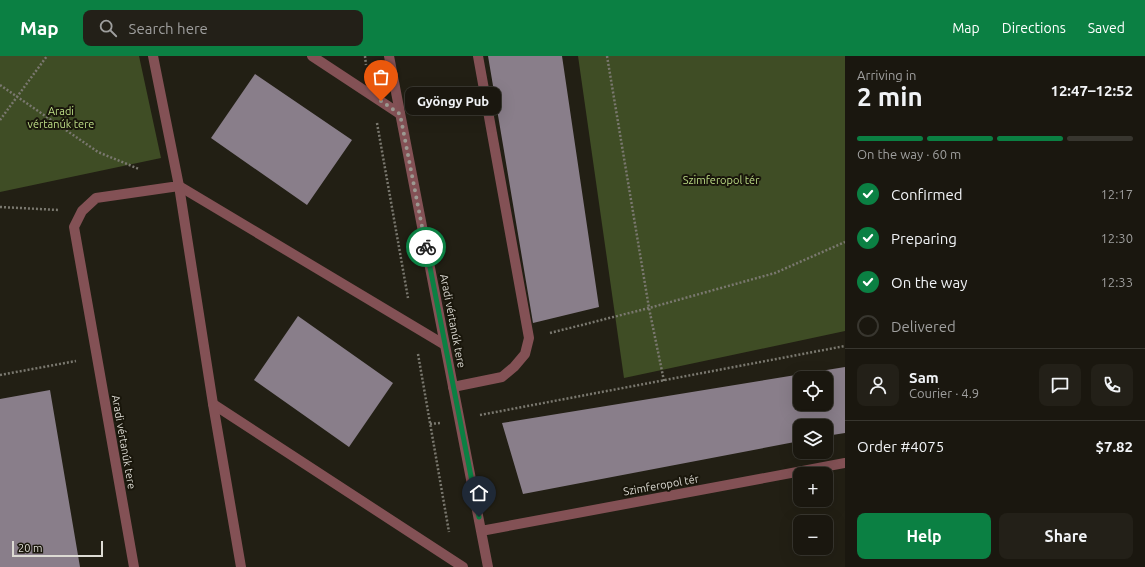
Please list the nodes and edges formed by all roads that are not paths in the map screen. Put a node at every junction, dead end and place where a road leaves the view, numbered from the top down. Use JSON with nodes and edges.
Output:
{"nodes":[{"id":1,"x":153,"y":56,"type":"edge"},
{"id":2,"x":312,"y":56,"type":"edge"},
{"id":3,"x":389,"y":56,"type":"edge"},
{"id":4,"x":478,"y":56,"type":"edge"},
{"id":5,"x":400,"y":114,"type":"junction"},
{"id":6,"x":179,"y":186,"type":"junction"},
{"id":7,"x":445,"y":345,"type":"junction"},
{"id":8,"x":453,"y":387,"type":"junction"},
{"id":9,"x":213,"y":404,"type":"junction"},
{"id":10,"x":845,"y":463,"type":"edge"},
{"id":11,"x":481,"y":531,"type":"junction"},
{"id":12,"x":134,"y":567,"type":"edge"},
{"id":13,"x":241,"y":567,"type":"edge"},
{"id":14,"x":464,"y":567,"type":"edge"},
{"id":15,"x":488,"y":567,"type":"edge"}],
"edges":[{"from":1,"to":6,"type":"street"},
{"from":2,"to":5,"type":"street"},
{"from":3,"to":5,"type":"street","name":"Aradi vértanúk tere"},
{"from":4,"to":8,"type":"street"},
{"from":5,"to":7,"type":"street","name":"Aradi vértanúk tere"},
{"from":6,"to":7,"type":"street"},
{"from":6,"to":9,"type":"street"},
{"from":6,"to":12,"type":"street","name":"Aradi vértanúk tere"},
{"from":7,"to":8,"type":"street","name":"Aradi vértanúk tere"},
{"from":8,"to":11,"type":"street","name":"Aradi vértanúk tere"},
{"from":9,"to":13,"type":"street"},
{"from":9,"to":14,"type":"street"},
{"from":10,"to":11,"type":"street","name":"Szimferopol tér"},
{"from":11,"to":15,"type":"street","name":"Aradi vértanúk tere"}]}
